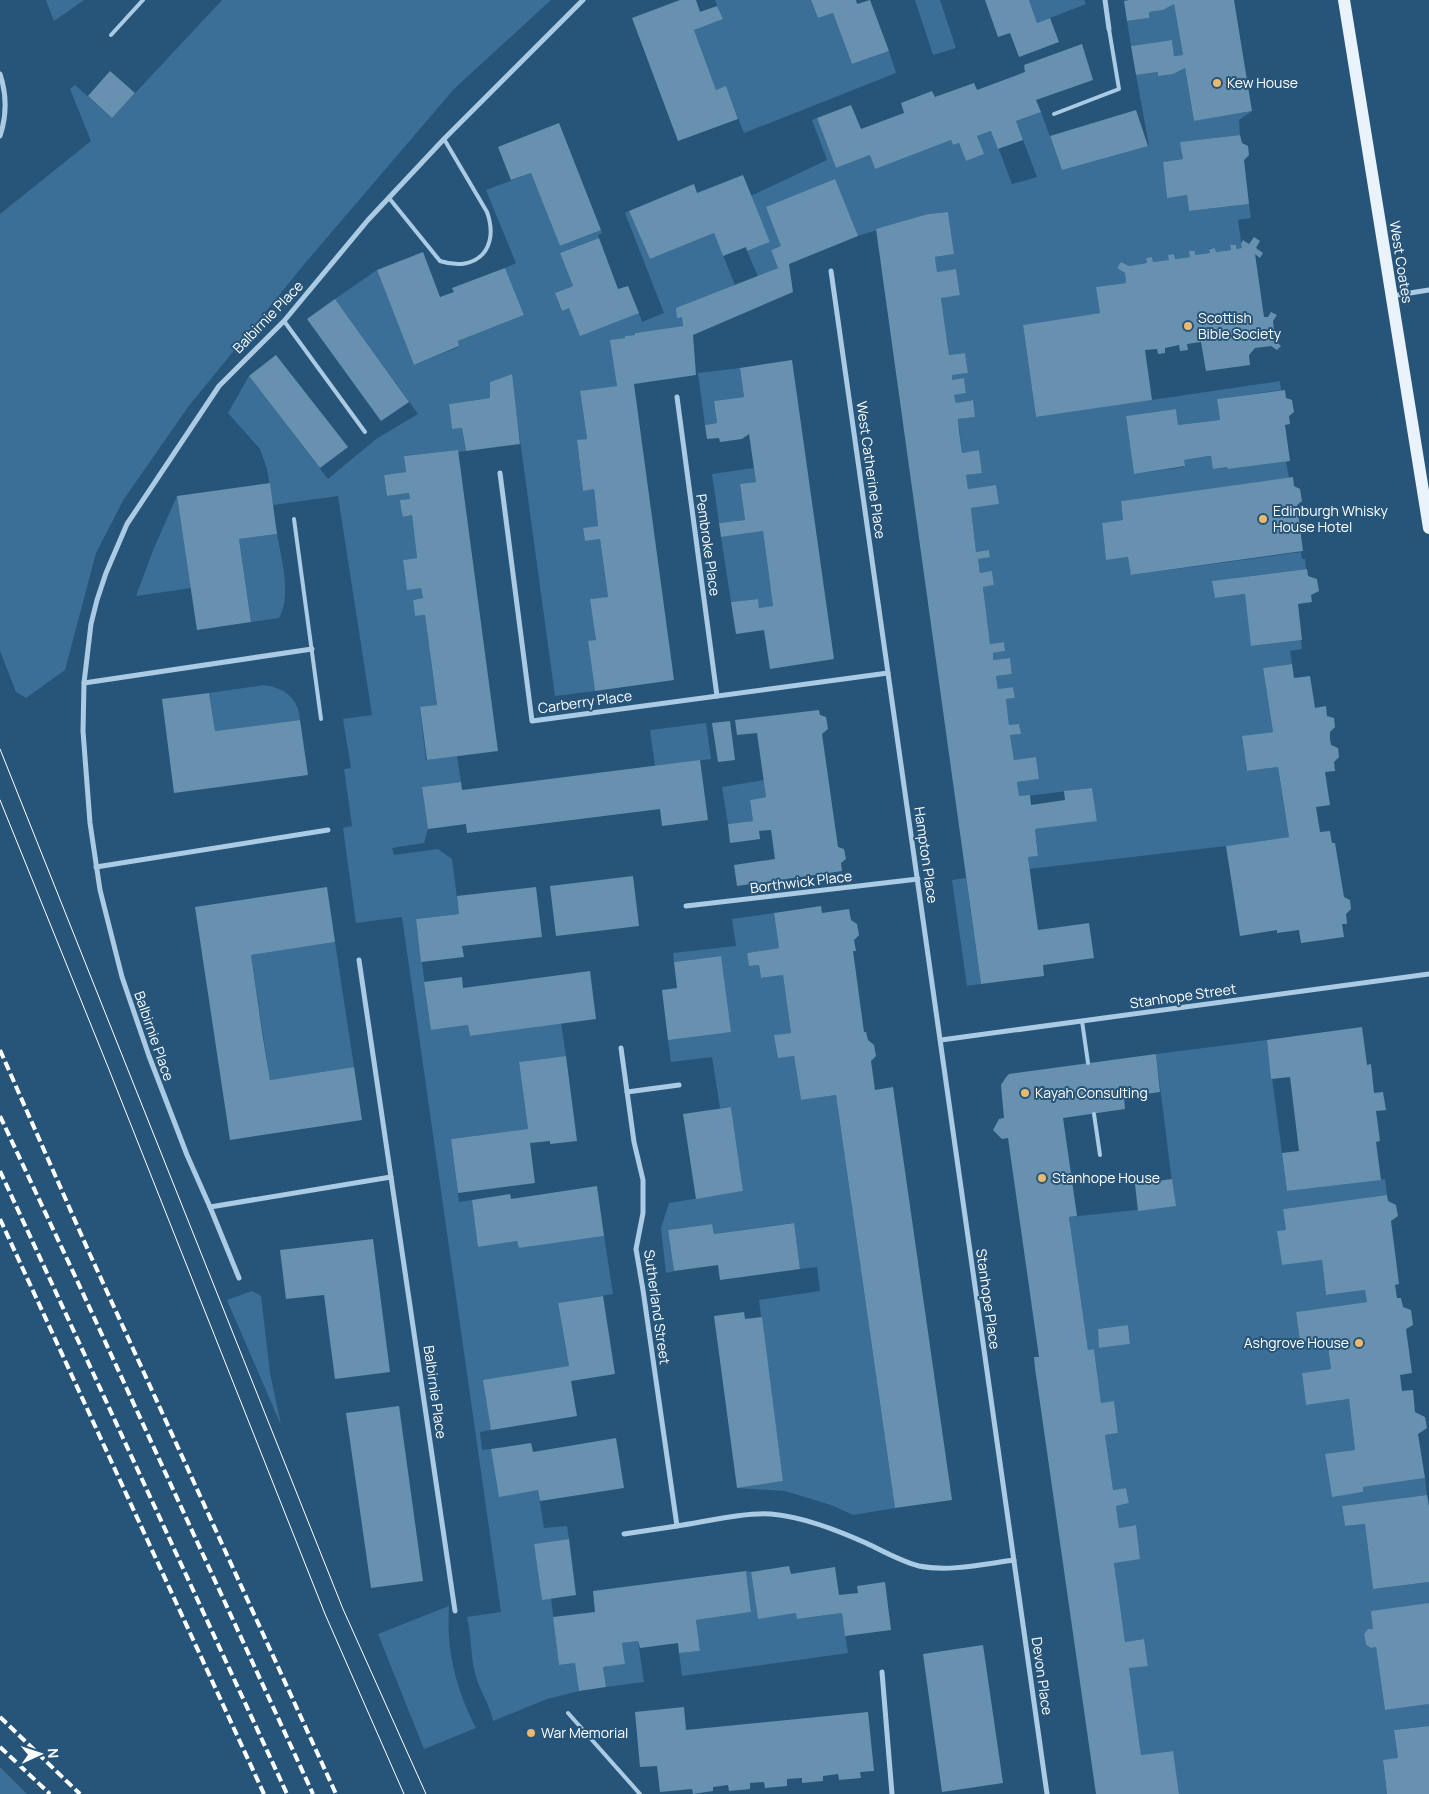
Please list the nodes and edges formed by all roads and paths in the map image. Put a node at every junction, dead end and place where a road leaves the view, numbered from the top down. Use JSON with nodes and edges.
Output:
{"nodes":[{"id":1,"x":143,"y":0,"type":"edge"},
{"id":2,"x":583,"y":0,"type":"edge"},
{"id":3,"x":1104,"y":0,"type":"edge"},
{"id":4,"x":1344,"y":0,"type":"edge"},
{"id":5,"x":1109,"y":28,"type":"joint"},
{"id":6,"x":111,"y":35,"type":"dead end"},
{"id":7,"x":0,"y":74,"type":"edge"},
{"id":8,"x":1054,"y":114,"type":"dead end"},
{"id":9,"x":0,"y":136,"type":"edge"},
{"id":10,"x":444,"y":140,"type":"junction"},
{"id":11,"x":389,"y":198,"type":"junction"},
{"id":12,"x":831,"y":271,"type":"dead end"},
{"id":13,"x":1429,"y":290,"type":"edge"},
{"id":14,"x":1391,"y":296,"type":"junction"},
{"id":15,"x":284,"y":321,"type":"junction"},
{"id":16,"x":676,"y":397,"type":"dead end"},
{"id":17,"x":365,"y":432,"type":"dead end"},
{"id":18,"x":500,"y":473,"type":"dead end"},
{"id":19,"x":294,"y":519,"type":"dead end"},
{"id":20,"x":1429,"y":528,"type":"edge"},
{"id":21,"x":312,"y":649,"type":"junction"},
{"id":22,"x":888,"y":673,"type":"junction"},
{"id":23,"x":84,"y":683,"type":"junction"},
{"id":24,"x":717,"y":696,"type":"junction"},
{"id":25,"x":321,"y":719,"type":"dead end"},
{"id":26,"x":328,"y":830,"type":"dead end"},
{"id":27,"x":96,"y":867,"type":"junction"},
{"id":28,"x":918,"y":879,"type":"junction"},
{"id":29,"x":686,"y":906,"type":"dead end"},
{"id":30,"x":359,"y":960,"type":"dead end"},
{"id":31,"x":1429,"y":974,"type":"edge"},
{"id":32,"x":1082,"y":1021,"type":"junction"},
{"id":33,"x":940,"y":1040,"type":"junction"},
{"id":34,"x":620,"y":1048,"type":"dead end"},
{"id":35,"x":1088,"y":1063,"type":"dead end"},
{"id":36,"x":679,"y":1085,"type":"dead end"},
{"id":37,"x":627,"y":1092,"type":"junction"},
{"id":38,"x":1094,"y":1114,"type":"dead end"},
{"id":39,"x":1100,"y":1155,"type":"dead end"},
{"id":40,"x":391,"y":1177,"type":"junction"},
{"id":41,"x":210,"y":1207,"type":"junction"},
{"id":42,"x":239,"y":1278,"type":"dead end"},
{"id":43,"x":676,"y":1526,"type":"junction"},
{"id":44,"x":624,"y":1534,"type":"dead end"},
{"id":45,"x":1014,"y":1560,"type":"junction"},
{"id":46,"x":455,"y":1611,"type":"dead end"},
{"id":47,"x":882,"y":1672,"type":"dead end"},
{"id":48,"x":568,"y":1713,"type":"dead end"},
{"id":49,"x":640,"y":1794,"type":"edge"},
{"id":50,"x":892,"y":1794,"type":"edge"},
{"id":51,"x":1048,"y":1794,"type":"edge"}],
"edges":[{"from":1,"to":6,"type":"lane"},
{"from":2,"to":10,"type":"street","name":"Balbirnie Place"},
{"from":3,"to":5,"type":"street"},
{"from":4,"to":14,"type":"main road","name":"West Coates"},
{"from":5,"to":8,"type":"lane"},
{"from":7,"to":9,"type":"street"},
{"from":10,"to":11,"type":"street","name":"Balbirnie Place"},
{"from":10,"to":11,"type":"lane"},
{"from":11,"to":15,"type":"street","name":"Balbirnie Place"},
{"from":12,"to":22,"type":"street","name":"West Catherine Place"},
{"from":13,"to":14,"type":"street"},
{"from":14,"to":20,"type":"main road","name":"West Coates"},
{"from":15,"to":17,"type":"lane"},
{"from":15,"to":23,"type":"street","name":"Balbirnie Place"},
{"from":16,"to":24,"type":"street","name":"Pembroke Place"},
{"from":18,"to":24,"type":"street","name":"Carberry Place"},
{"from":19,"to":21,"type":"lane"},
{"from":21,"to":23,"type":"street"},
{"from":21,"to":25,"type":"lane"},
{"from":22,"to":24,"type":"street","name":"Carberry Place"},
{"from":22,"to":28,"type":"street","name":"Hampton Place"},
{"from":23,"to":27,"type":"street","name":"Balbirnie Place"},
{"from":26,"to":27,"type":"street"},
{"from":27,"to":41,"type":"street","name":"Balbirnie Place"},
{"from":28,"to":29,"type":"street","name":"Borthwick Place"},
{"from":28,"to":33,"type":"street","name":"Hampton Place"},
{"from":30,"to":40,"type":"street","name":"Balbirnie Place"},
{"from":31,"to":32,"type":"street","name":"Stanhope Street"},
{"from":32,"to":33,"type":"street","name":"Stanhope Street"},
{"from":32,"to":35,"type":"lane"},
{"from":33,"to":45,"type":"street","name":"Stanhope Place"},
{"from":34,"to":37,"type":"street","name":"Sutherland Street"},
{"from":36,"to":37,"type":"street"},
{"from":37,"to":43,"type":"street","name":"Sutherland Street"},
{"from":38,"to":39,"type":"lane"},
{"from":40,"to":41,"type":"street"},
{"from":40,"to":46,"type":"street","name":"Balbirnie Place"},
{"from":41,"to":42,"type":"street","name":"Balbirnie Place"},
{"from":43,"to":44,"type":"street"},
{"from":43,"to":45,"type":"street"},
{"from":45,"to":51,"type":"street","name":"Devon Place"},
{"from":47,"to":50,"type":"street"},
{"from":48,"to":49,"type":"lane"}]}
